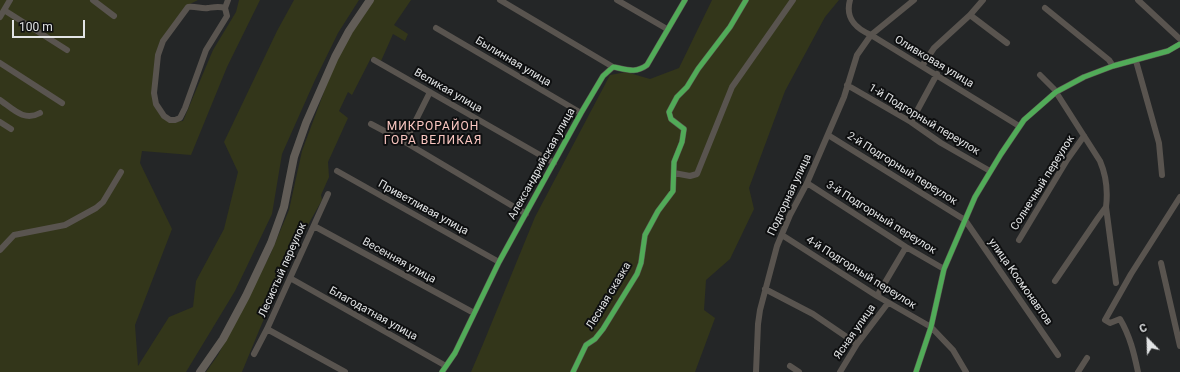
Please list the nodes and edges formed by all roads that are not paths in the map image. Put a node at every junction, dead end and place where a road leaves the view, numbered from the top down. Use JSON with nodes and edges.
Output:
{"nodes":[{"id":1,"x":10,"y":0,"type":"edge"},
{"id":2,"x":93,"y":0,"type":"edge"},
{"id":3,"x":228,"y":0,"type":"edge"},
{"id":4,"x":370,"y":0,"type":"edge"},
{"id":5,"x":500,"y":0,"type":"edge"},
{"id":6,"x":617,"y":0,"type":"edge"},
{"id":7,"x":685,"y":0,"type":"edge"},
{"id":8,"x":746,"y":0,"type":"edge"},
{"id":9,"x":793,"y":0,"type":"edge"},
{"id":10,"x":850,"y":0,"type":"edge"},
{"id":11,"x":914,"y":0,"type":"edge"},
{"id":12,"x":983,"y":0,"type":"edge"},
{"id":13,"x":1138,"y":0,"type":"edge"},
{"id":14,"x":225,"y":8,"type":"junction"},
{"id":15,"x":1045,"y":8,"type":"dead end"},
{"id":16,"x":4,"y":10,"type":"junction"},
{"id":17,"x":970,"y":15,"type":"junction"},
{"id":18,"x":114,"y":16,"type":"dead end"},
{"id":19,"x":0,"y":17,"type":"edge"},
{"id":20,"x":436,"y":28,"type":"dead end"},
{"id":21,"x":667,"y":29,"type":"junction"},
{"id":22,"x":871,"y":35,"type":"junction"},
{"id":23,"x":1180,"y":39,"type":"edge"},
{"id":24,"x":1007,"y":43,"type":"dead end"},
{"id":25,"x":1180,"y":44,"type":"edge"},
{"id":26,"x":67,"y":50,"type":"dead end"},
{"id":27,"x":374,"y":60,"type":"dead end"},
{"id":28,"x":1136,"y":61,"type":"junction"},
{"id":29,"x":0,"y":62,"type":"edge"},
{"id":30,"x":922,"y":66,"type":"junction"},
{"id":31,"x":1113,"y":66,"type":"junction"},
{"id":32,"x":613,"y":67,"type":"junction"},
{"id":33,"x":937,"y":74,"type":"junction"},
{"id":34,"x":1040,"y":75,"type":"dead end"},
{"id":35,"x":847,"y":85,"type":"junction"},
{"id":36,"x":430,"y":92,"type":"junction"},
{"id":37,"x":1056,"y":92,"type":"junction"},
{"id":38,"x":0,"y":100,"type":"edge"},
{"id":39,"x":62,"y":103,"type":"dead end"},
{"id":40,"x":40,"y":113,"type":"dead end"},
{"id":41,"x":580,"y":113,"type":"junction"},
{"id":42,"x":0,"y":122,"type":"edge"},
{"id":43,"x":911,"y":122,"type":"junction"},
{"id":44,"x":371,"y":124,"type":"dead end"},
{"id":45,"x":1020,"y":126,"type":"junction"},
{"id":46,"x":11,"y":129,"type":"dead end"},
{"id":47,"x":828,"y":135,"type":"junction"},
{"id":48,"x":1084,"y":136,"type":"junction"},
{"id":49,"x":406,"y":142,"type":"junction"},
{"id":50,"x":554,"y":163,"type":"junction"},
{"id":51,"x":337,"y":171,"type":"dead end"},
{"id":52,"x":990,"y":171,"type":"junction"},
{"id":53,"x":121,"y":172,"type":"dead end"},
{"id":54,"x":674,"y":173,"type":"junction"},
{"id":55,"x":1162,"y":175,"type":"dead end"},
{"id":56,"x":807,"y":184,"type":"junction"},
{"id":57,"x":328,"y":194,"type":"dead end"},
{"id":58,"x":1180,"y":197,"type":"edge"},
{"id":59,"x":1106,"y":207,"type":"junction"},
{"id":60,"x":526,"y":214,"type":"junction"},
{"id":61,"x":965,"y":220,"type":"junction"},
{"id":62,"x":314,"y":226,"type":"junction"},
{"id":63,"x":782,"y":235,"type":"junction"},
{"id":64,"x":1019,"y":240,"type":"dead end"},
{"id":65,"x":906,"y":247,"type":"junction"},
{"id":66,"x":0,"y":250,"type":"edge"},
{"id":67,"x":499,"y":262,"type":"junction"},
{"id":68,"x":1161,"y":263,"type":"dead end"},
{"id":69,"x":944,"y":270,"type":"junction"},
{"id":70,"x":290,"y":278,"type":"junction"},
{"id":71,"x":1055,"y":281,"type":"dead end"},
{"id":72,"x":1116,"y":284,"type":"dead end"},
{"id":73,"x":765,"y":289,"type":"junction"},
{"id":74,"x":877,"y":296,"type":"junction"},
{"id":75,"x":888,"y":303,"type":"junction"},
{"id":76,"x":474,"y":313,"type":"junction"},
{"id":77,"x":931,"y":327,"type":"junction"},
{"id":78,"x":267,"y":329,"type":"junction"},
{"id":79,"x":857,"y":344,"type":"junction"},
{"id":80,"x":1180,"y":346,"type":"edge"},
{"id":81,"x":254,"y":354,"type":"dead end"},
{"id":82,"x":1058,"y":355,"type":"dead end"},
{"id":83,"x":1087,"y":358,"type":"dead end"},
{"id":84,"x":446,"y":366,"type":"junction"},
{"id":85,"x":790,"y":366,"type":"dead end"},
{"id":86,"x":200,"y":372,"type":"edge"},
{"id":87,"x":345,"y":372,"type":"edge"},
{"id":88,"x":442,"y":372,"type":"edge"},
{"id":89,"x":573,"y":372,"type":"edge"},
{"id":90,"x":756,"y":372,"type":"edge"},
{"id":91,"x":799,"y":372,"type":"edge"},
{"id":92,"x":840,"y":372,"type":"edge"},
{"id":93,"x":916,"y":372,"type":"edge"},
{"id":94,"x":966,"y":372,"type":"edge"},
{"id":95,"x":1078,"y":372,"type":"edge"},
{"id":96,"x":1138,"y":372,"type":"edge"}],
"edges":[{"from":1,"to":16,"type":"street"},
{"from":2,"to":18,"type":"street"},
{"from":3,"to":14,"type":"street"},
{"from":4,"to":86,"type":"main road"},
{"from":5,"to":32,"type":"street"},
{"from":6,"to":21,"type":"street"},
{"from":7,"to":21,"type":"street"},
{"from":8,"to":54,"type":"street","name":"Лесная сказка"},
{"from":9,"to":54,"type":"street"},
{"from":10,"to":22,"type":"street","name":"Оливковая улица"},
{"from":11,"to":22,"type":"street","name":"Подгорная улица"},
{"from":12,"to":17,"type":"street"},
{"from":13,"to":23,"type":"street"},
{"from":14,"to":14,"type":"street"},
{"from":15,"to":31,"type":"street"},
{"from":16,"to":19,"type":"street"},
{"from":16,"to":26,"type":"street"},
{"from":17,"to":24,"type":"street"},
{"from":17,"to":30,"type":"street"},
{"from":20,"to":41,"type":"street","name":"Былинная улица"},
{"from":21,"to":32,"type":"street"},
{"from":22,"to":30,"type":"street","name":"Оливковая улица"},
{"from":22,"to":35,"type":"street","name":"Подгорная улица"},
{"from":25,"to":28,"type":"street"},
{"from":27,"to":36,"type":"street","name":"Великая улица"},
{"from":28,"to":31,"type":"street"},
{"from":28,"to":55,"type":"street"},
{"from":29,"to":39,"type":"street"},
{"from":30,"to":33,"type":"street","name":"Оливковая улица"},
{"from":31,"to":37,"type":"street"},
{"from":32,"to":41,"type":"street","name":"Александрийская улица"},
{"from":33,"to":43,"type":"street"},
{"from":33,"to":45,"type":"street","name":"Оливковая улица"},
{"from":34,"to":37,"type":"street"},
{"from":35,"to":43,"type":"street","name":"1-й Подгорный переулок"},
{"from":35,"to":47,"type":"street","name":"Подгорная улица"},
{"from":36,"to":49,"type":"street"},
{"from":36,"to":50,"type":"street","name":"Великая улица"},
{"from":37,"to":45,"type":"street"},
{"from":37,"to":48,"type":"street"},
{"from":38,"to":40,"type":"street"},
{"from":41,"to":50,"type":"street","name":"Александрийская улица"},
{"from":42,"to":46,"type":"street"},
{"from":43,"to":52,"type":"street","name":"1-й Подгорный переулок"},
{"from":44,"to":49,"type":"street"},
{"from":45,"to":52,"type":"street"},
{"from":47,"to":56,"type":"street","name":"Подгорная улица"},
{"from":47,"to":61,"type":"street","name":"2-й Подгорный переулок"},
{"from":48,"to":59,"type":"street"},
{"from":48,"to":64,"type":"street","name":"Солнечный переулок"},
{"from":49,"to":60,"type":"street"},
{"from":50,"to":60,"type":"street","name":"Александрийская улица"},
{"from":51,"to":67,"type":"street","name":"Приветливая улица"},
{"from":52,"to":61,"type":"street"},
{"from":53,"to":66,"type":"street"},
{"from":54,"to":89,"type":"street","name":"Лесная сказка"},
{"from":56,"to":63,"type":"street","name":"Подгорная улица"},
{"from":56,"to":65,"type":"street","name":"3-й Подгорный переулок"},
{"from":57,"to":62,"type":"street","name":"Лесистый переулок"},
{"from":58,"to":96,"type":"street"},
{"from":59,"to":71,"type":"street"},
{"from":59,"to":72,"type":"street"},
{"from":60,"to":67,"type":"street","name":"Александрийская улица"},
{"from":61,"to":69,"type":"street"},
{"from":61,"to":82,"type":"street","name":"улица Космонавтов"},
{"from":62,"to":70,"type":"street","name":"Лесистый переулок"},
{"from":62,"to":76,"type":"street","name":"Весенняя улица"},
{"from":63,"to":73,"type":"street","name":"Подгорная улица"},
{"from":63,"to":74,"type":"street","name":"4-й Подгорный переулок"},
{"from":65,"to":69,"type":"street","name":"3-й Подгорный переулок"},
{"from":65,"to":74,"type":"street"},
{"from":67,"to":76,"type":"street","name":"Александрийская улица"},
{"from":68,"to":80,"type":"street"},
{"from":69,"to":77,"type":"street"},
{"from":70,"to":78,"type":"street","name":"Лесистый переулок"},
{"from":70,"to":84,"type":"street","name":"Благодатная улица"},
{"from":73,"to":79,"type":"street"},
{"from":73,"to":90,"type":"street","name":"Подгорная улица"},
{"from":74,"to":75,"type":"street","name":"4-й Подгорный переулок"},
{"from":75,"to":77,"type":"street","name":"4-й Подгорный переулок"},
{"from":75,"to":79,"type":"street","name":"Ясная улица"},
{"from":76,"to":84,"type":"street","name":"Александрийская улица"},
{"from":77,"to":93,"type":"street"},
{"from":77,"to":94,"type":"street","name":"4-й Подгорный переулок"},
{"from":78,"to":81,"type":"street","name":"Лесистый переулок"},
{"from":78,"to":87,"type":"street"},
{"from":79,"to":92,"type":"street","name":"Ясная улица"},
{"from":83,"to":95,"type":"street"},
{"from":84,"to":88,"type":"street","name":"Александрийская улица"},
{"from":85,"to":91,"type":"street"}]}
